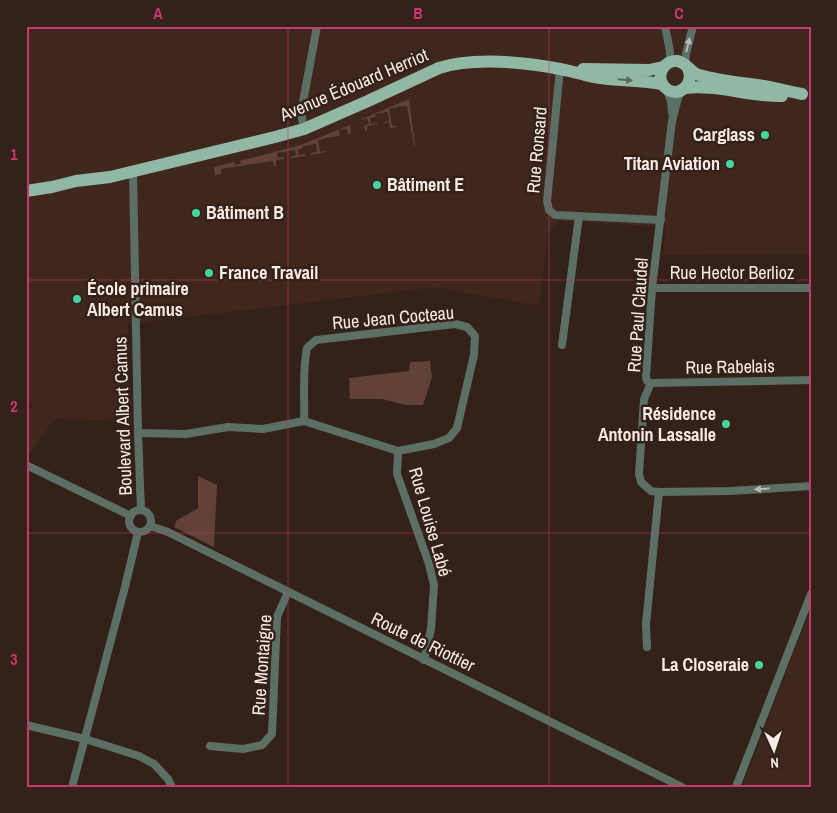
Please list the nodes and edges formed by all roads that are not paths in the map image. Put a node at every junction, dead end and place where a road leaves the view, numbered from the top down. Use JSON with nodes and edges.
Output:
{"nodes":[{"id":1,"x":318,"y":26,"type":"edge"},
{"id":2,"x":665,"y":26,"type":"edge"},
{"id":3,"x":693,"y":26,"type":"edge"},
{"id":4,"x":666,"y":65,"type":"junction"},
{"id":5,"x":686,"y":66,"type":"junction"},
{"id":6,"x":560,"y":69,"type":"junction"},
{"id":7,"x":664,"y":86,"type":"junction"},
{"id":8,"x":684,"y":89,"type":"junction"},
{"id":9,"x":806,"y":94,"type":"edge"},
{"id":10,"x":672,"y":121,"type":"junction"},
{"id":11,"x":304,"y":129,"type":"junction"},
{"id":12,"x":133,"y":171,"type":"junction"},
{"id":13,"x":76,"y":181,"type":"junction"},
{"id":14,"x":26,"y":183,"type":"edge"},
{"id":15,"x":26,"y":191,"type":"edge"},
{"id":16,"x":579,"y":216,"type":"junction"},
{"id":17,"x":661,"y":220,"type":"junction"},
{"id":18,"x":652,"y":288,"type":"junction"},
{"id":19,"x":811,"y":288,"type":"edge"},
{"id":20,"x":562,"y":345,"type":"dead end"},
{"id":21,"x":811,"y":380,"type":"edge"},
{"id":22,"x":651,"y":383,"type":"junction"},
{"id":23,"x":304,"y":421,"type":"junction"},
{"id":24,"x":138,"y":433,"type":"junction"},
{"id":25,"x":398,"y":451,"type":"junction"},
{"id":26,"x":26,"y":465,"type":"edge"},
{"id":27,"x":811,"y":486,"type":"edge"},
{"id":28,"x":659,"y":492,"type":"junction"},
{"id":29,"x":141,"y":510,"type":"junction"},
{"id":30,"x":131,"y":516,"type":"junction"},
{"id":31,"x":150,"y":526,"type":"junction"},
{"id":32,"x":138,"y":532,"type":"junction"},
{"id":33,"x":288,"y":592,"type":"junction"},
{"id":34,"x":811,"y":594,"type":"edge"},
{"id":35,"x":647,"y":647,"type":"dead end"},
{"id":36,"x":424,"y":660,"type":"junction"},
{"id":37,"x":26,"y":725,"type":"edge"},
{"id":38,"x":85,"y":739,"type":"junction"},
{"id":39,"x":210,"y":746,"type":"dead end"},
{"id":40,"x":72,"y":787,"type":"edge"},
{"id":41,"x":172,"y":787,"type":"edge"},
{"id":42,"x":682,"y":787,"type":"edge"},
{"id":43,"x":736,"y":787,"type":"edge"}],
"edges":[{"from":1,"to":11,"type":"street"},
{"from":2,"to":4,"type":"street"},
{"from":5,"to":3,"type":"street","one_way":true},
{"from":4,"to":5,"type":"main road"},
{"from":4,"to":6,"type":"main road","name":"Avenue Édouard Herriot"},
{"from":4,"to":7,"type":"main road"},
{"from":5,"to":8,"type":"main road"},
{"from":5,"to":9,"type":"main road"},
{"from":6,"to":7,"type":"main road","name":"Avenue Édouard Herriot","one_way":true},
{"from":6,"to":11,"type":"main road","name":"Avenue Édouard Herriot"},
{"from":6,"to":16,"type":"street","name":"Rue Ronsard"},
{"from":7,"to":8,"type":"main road"},
{"from":7,"to":10,"type":"street","name":"Rue Paul Claudel"},
{"from":8,"to":9,"type":"main road"},
{"from":8,"to":10,"type":"street","name":"Rue Paul Claudel"},
{"from":10,"to":17,"type":"street","name":"Rue Paul Claudel"},
{"from":11,"to":12,"type":"main road","name":"Avenue Édouard Herriot"},
{"from":12,"to":13,"type":"main road","name":"Avenue Édouard Herriot"},
{"from":12,"to":24,"type":"street","name":"Boulevard Albert Camus"},
{"from":13,"to":14,"type":"main road","name":"Avenue Édouard Herriot"},
{"from":13,"to":15,"type":"main road","name":"Avenue Édouard Herriot"},
{"from":16,"to":17,"type":"street","name":"Rue Ronsard"},
{"from":16,"to":20,"type":"street"},
{"from":17,"to":18,"type":"street","name":"Rue Paul Claudel"},
{"from":18,"to":19,"type":"street","name":"Rue Hector Berlioz"},
{"from":18,"to":22,"type":"street","name":"Rue Paul Claudel"},
{"from":21,"to":22,"type":"street","name":"Rue Rabelais"},
{"from":22,"to":28,"type":"street","name":"Rue Paul Claudel"},
{"from":23,"to":24,"type":"street"},
{"from":23,"to":25,"type":"street"},
{"from":23,"to":25,"type":"street","name":"Rue Jean Cocteau"},
{"from":24,"to":29,"type":"street","name":"Boulevard Albert Camus"},
{"from":25,"to":36,"type":"street","name":"Rue Louise Labé"},
{"from":26,"to":30,"type":"street"},
{"from":27,"to":28,"type":"street","one_way":true},
{"from":28,"to":35,"type":"street"},
{"from":29,"to":30,"type":"street"},
{"from":29,"to":31,"type":"street"},
{"from":30,"to":32,"type":"street"},
{"from":31,"to":32,"type":"street"},
{"from":31,"to":33,"type":"street","name":"Route de Riottier"},
{"from":32,"to":38,"type":"street"},
{"from":33,"to":36,"type":"street","name":"Route de Riottier"},
{"from":33,"to":39,"type":"street","name":"Rue Montaigne"},
{"from":34,"to":43,"type":"street"},
{"from":36,"to":42,"type":"street","name":"Route de Riottier"},
{"from":37,"to":38,"type":"street"},
{"from":38,"to":40,"type":"street"},
{"from":38,"to":41,"type":"street"}]}
